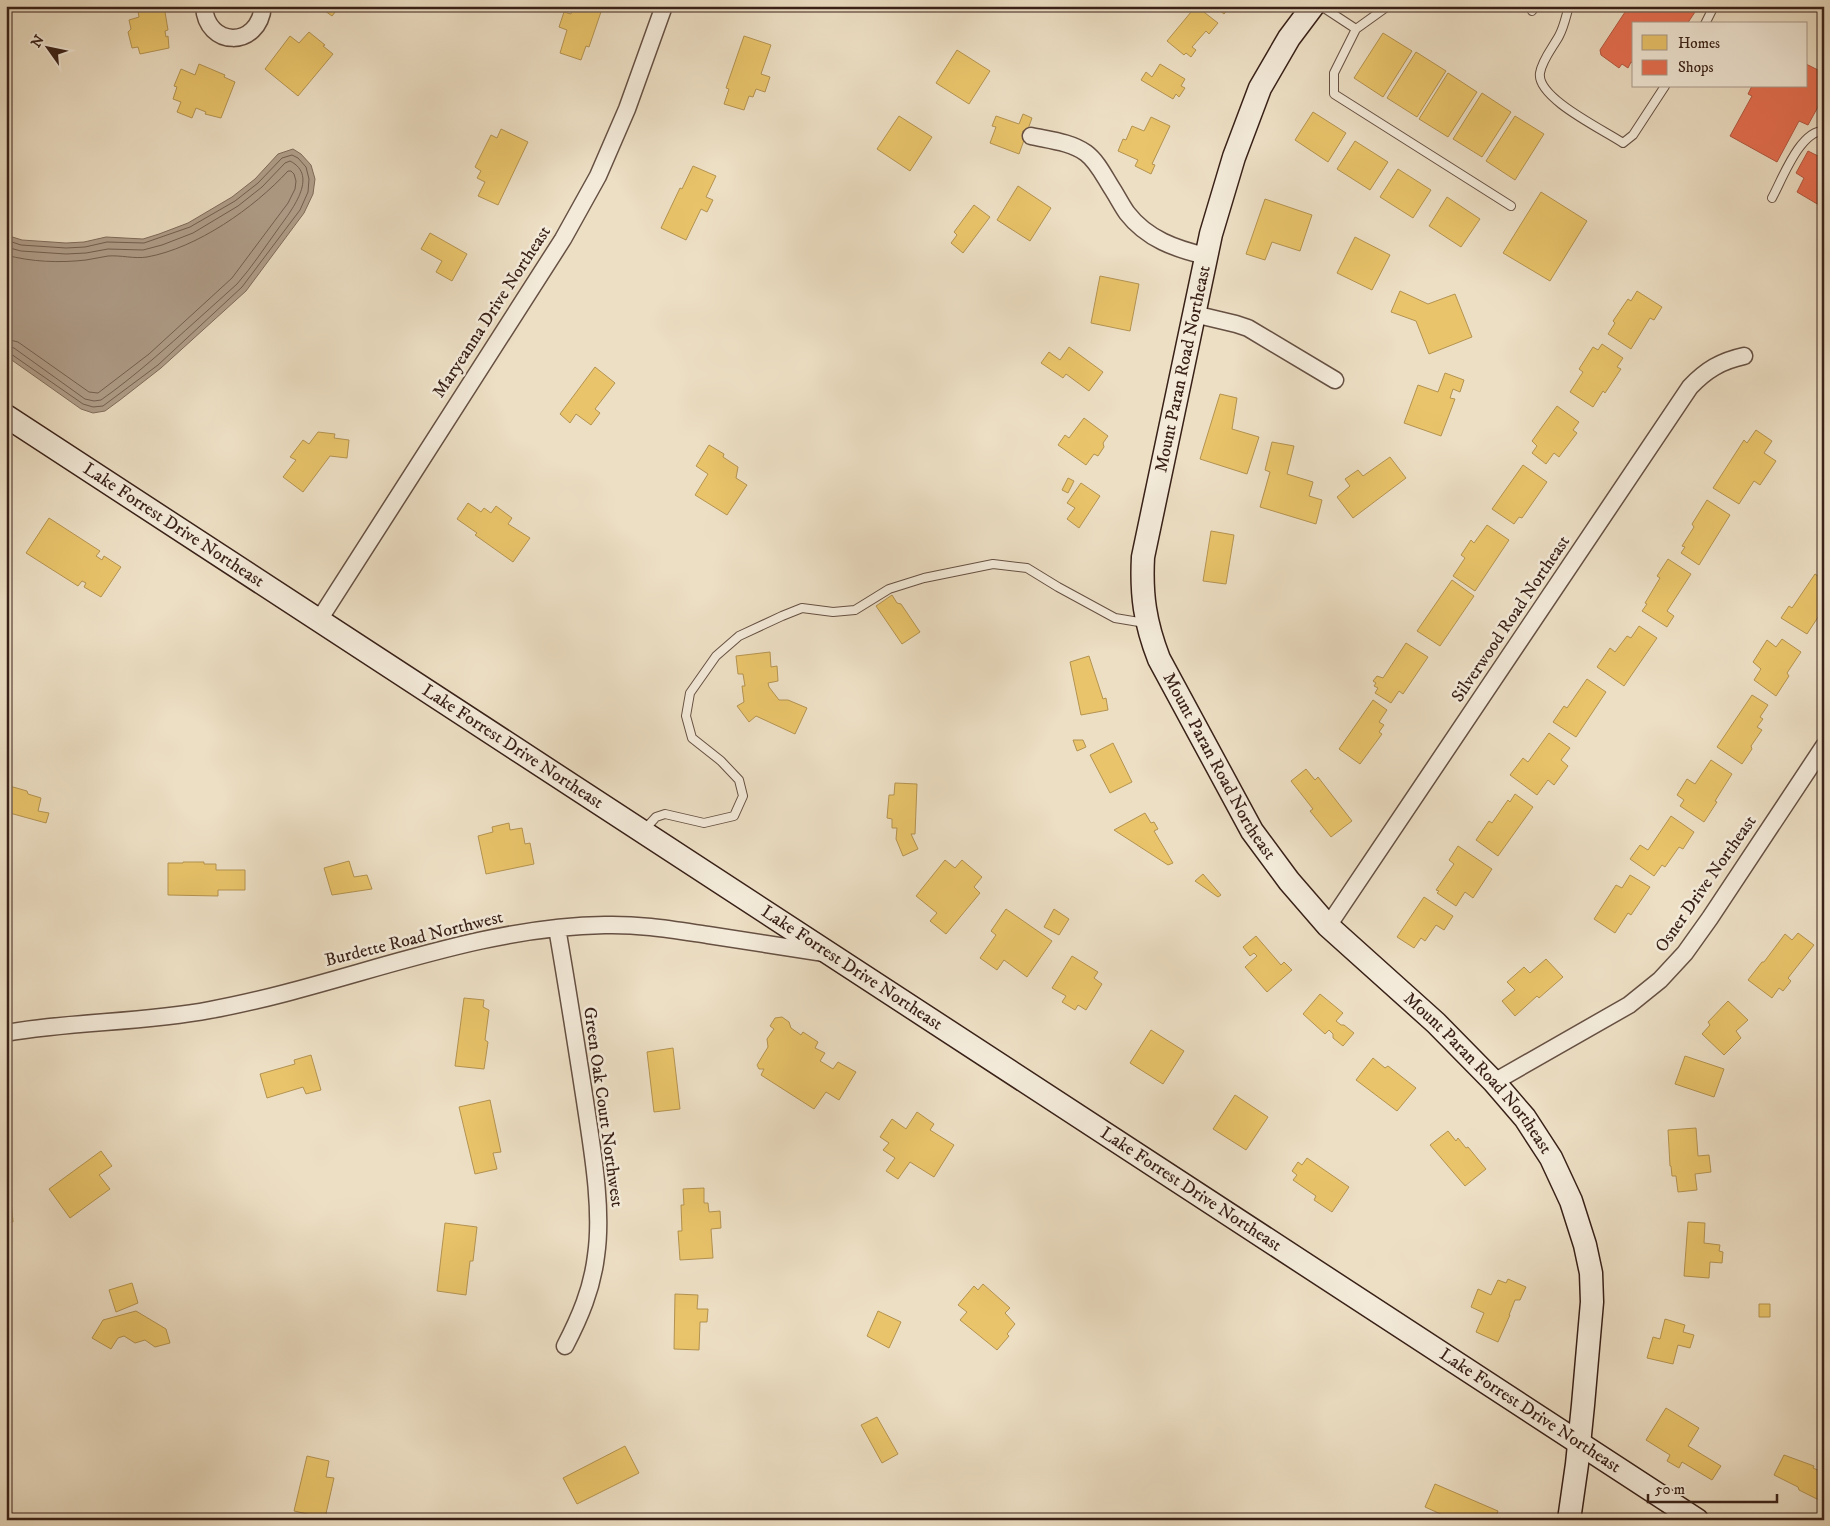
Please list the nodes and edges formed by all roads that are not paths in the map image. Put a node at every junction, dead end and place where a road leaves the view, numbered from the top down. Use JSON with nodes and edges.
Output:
{"nodes":[{"id":1,"x":204,"y":6,"type":"edge"},
{"id":2,"x":263,"y":6,"type":"edge"},
{"id":3,"x":664,"y":6,"type":"edge"},
{"id":4,"x":1313,"y":6,"type":"edge"},
{"id":5,"x":1321,"y":6,"type":"edge"},
{"id":6,"x":1388,"y":6,"type":"edge"},
{"id":7,"x":1570,"y":6,"type":"edge"},
{"id":8,"x":1714,"y":6,"type":"edge"},
{"id":9,"x":1706,"y":22,"type":"edge"},
{"id":10,"x":1356,"y":29,"type":"junction"},
{"id":11,"x":1664,"y":88,"type":"edge"},
{"id":12,"x":1824,"y":131,"type":"edge"},
{"id":13,"x":1032,"y":136,"type":"dead end"},
{"id":14,"x":1772,"y":198,"type":"dead end"},
{"id":15,"x":1511,"y":206,"type":"dead end"},
{"id":16,"x":1206,"y":256,"type":"junction"},
{"id":17,"x":1194,"y":314,"type":"junction"},
{"id":18,"x":1744,"y":356,"type":"dead end"},
{"id":19,"x":1335,"y":380,"type":"dead end"},
{"id":20,"x":6,"y":416,"type":"edge"},
{"id":21,"x":319,"y":620,"type":"junction"},
{"id":22,"x":1147,"y":623,"type":"junction"},
{"id":23,"x":1824,"y":746,"type":"edge"},
{"id":24,"x":643,"y":831,"type":"junction"},
{"id":25,"x":1328,"y":926,"type":"junction"},
{"id":26,"x":558,"y":928,"type":"junction"},
{"id":27,"x":834,"y":955,"type":"junction"},
{"id":28,"x":6,"y":1033,"type":"edge"},
{"id":29,"x":1494,"y":1082,"type":"junction"},
{"id":30,"x":565,"y":1346,"type":"dead end"},
{"id":31,"x":1579,"y":1442,"type":"junction"},
{"id":32,"x":1569,"y":1520,"type":"edge"},
{"id":33,"x":1697,"y":1520,"type":"edge"}],
"edges":[{"from":1,"to":2,"type":"street"},
{"from":3,"to":21,"type":"street","name":"Maryeanna Drive Northeast"},
{"from":4,"to":16,"type":"street","name":"Mount Paran Road Northeast"},
{"from":5,"to":10,"type":"lane"},
{"from":6,"to":10,"type":"lane"},
{"from":7,"to":11,"type":"lane"},
{"from":8,"to":9,"type":"lane"},
{"from":10,"to":15,"type":"lane"},
{"from":12,"to":14,"type":"lane"},
{"from":13,"to":16,"type":"street"},
{"from":16,"to":17,"type":"street","name":"Mount Paran Road Northeast"},
{"from":17,"to":19,"type":"street"},
{"from":17,"to":22,"type":"street","name":"Mount Paran Road Northeast"},
{"from":18,"to":25,"type":"street","name":"Silverwood Road Northeast"},
{"from":20,"to":21,"type":"street","name":"Lake Forrest Drive Northeast"},
{"from":21,"to":24,"type":"street","name":"Lake Forrest Drive Northeast"},
{"from":22,"to":24,"type":"lane"},
{"from":22,"to":25,"type":"street","name":"Mount Paran Road Northeast"},
{"from":23,"to":29,"type":"street","name":"Osner Drive Northeast"},
{"from":24,"to":27,"type":"street","name":"Lake Forrest Drive Northeast"},
{"from":25,"to":29,"type":"street","name":"Mount Paran Road Northeast"},
{"from":26,"to":27,"type":"street","name":"Burdette Road Northwest"},
{"from":26,"to":28,"type":"street","name":"Burdette Road Northwest"},
{"from":26,"to":30,"type":"street","name":"Green Oak Court Northwest"},
{"from":27,"to":31,"type":"street","name":"Lake Forrest Drive Northeast"},
{"from":29,"to":31,"type":"street","name":"Mount Paran Road Northeast"},
{"from":31,"to":32,"type":"street","name":"Mount Paran Road Northeast"},
{"from":31,"to":33,"type":"street","name":"Lake Forrest Drive Northeast"}]}
